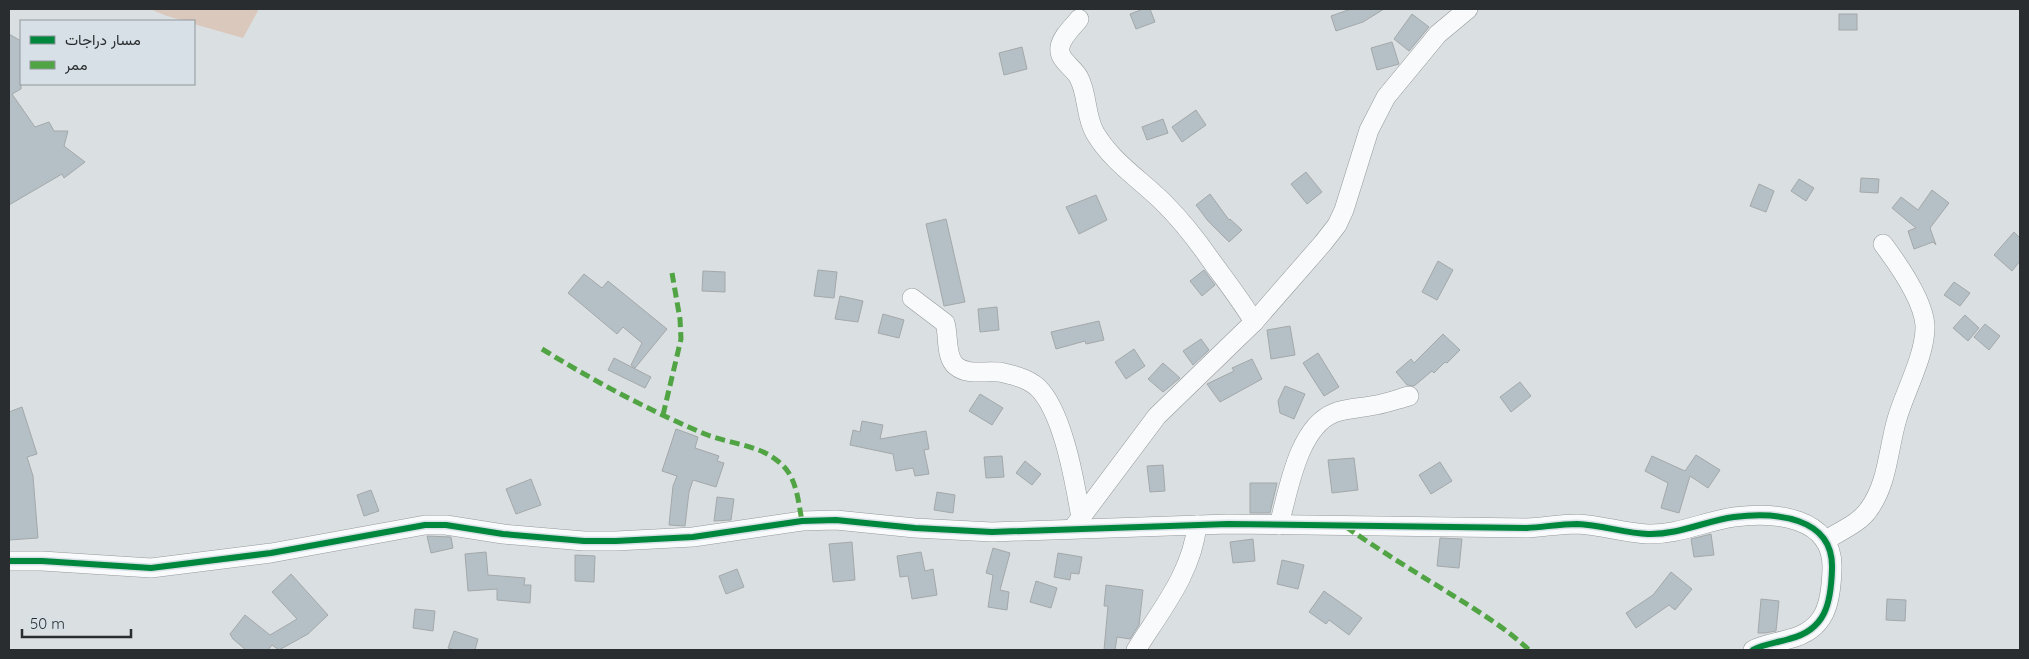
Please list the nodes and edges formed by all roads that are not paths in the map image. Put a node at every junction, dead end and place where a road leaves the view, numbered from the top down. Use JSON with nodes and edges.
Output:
{"nodes":[{"id":1,"x":1468,"y":9,"type":"edge"},
{"id":2,"x":1079,"y":19,"type":"dead end"},
{"id":3,"x":1884,"y":244,"type":"dead end"},
{"id":4,"x":912,"y":298,"type":"dead end"},
{"id":5,"x":1254,"y":322,"type":"junction"},
{"id":6,"x":1410,"y":396,"type":"dead end"},
{"id":7,"x":1077,"y":523,"type":"junction"},
{"id":8,"x":1197,"y":525,"type":"junction"},
{"id":9,"x":1279,"y":525,"type":"junction"},
{"id":10,"x":1826,"y":540,"type":"junction"},
{"id":11,"x":9,"y":561,"type":"edge"},
{"id":12,"x":1136,"y":650,"type":"edge"},
{"id":13,"x":1753,"y":650,"type":"edge"}],
"edges":[{"from":1,"to":5,"type":"street"},
{"from":2,"to":5,"type":"street"},
{"from":3,"to":10,"type":"street"},
{"from":4,"to":7,"type":"street"},
{"from":5,"to":7,"type":"street"},
{"from":6,"to":9,"type":"street"},
{"from":7,"to":8,"type":"street"},
{"from":7,"to":11,"type":"street"},
{"from":8,"to":9,"type":"street"},
{"from":8,"to":12,"type":"street"},
{"from":9,"to":10,"type":"street"},
{"from":10,"to":13,"type":"street"}]}
